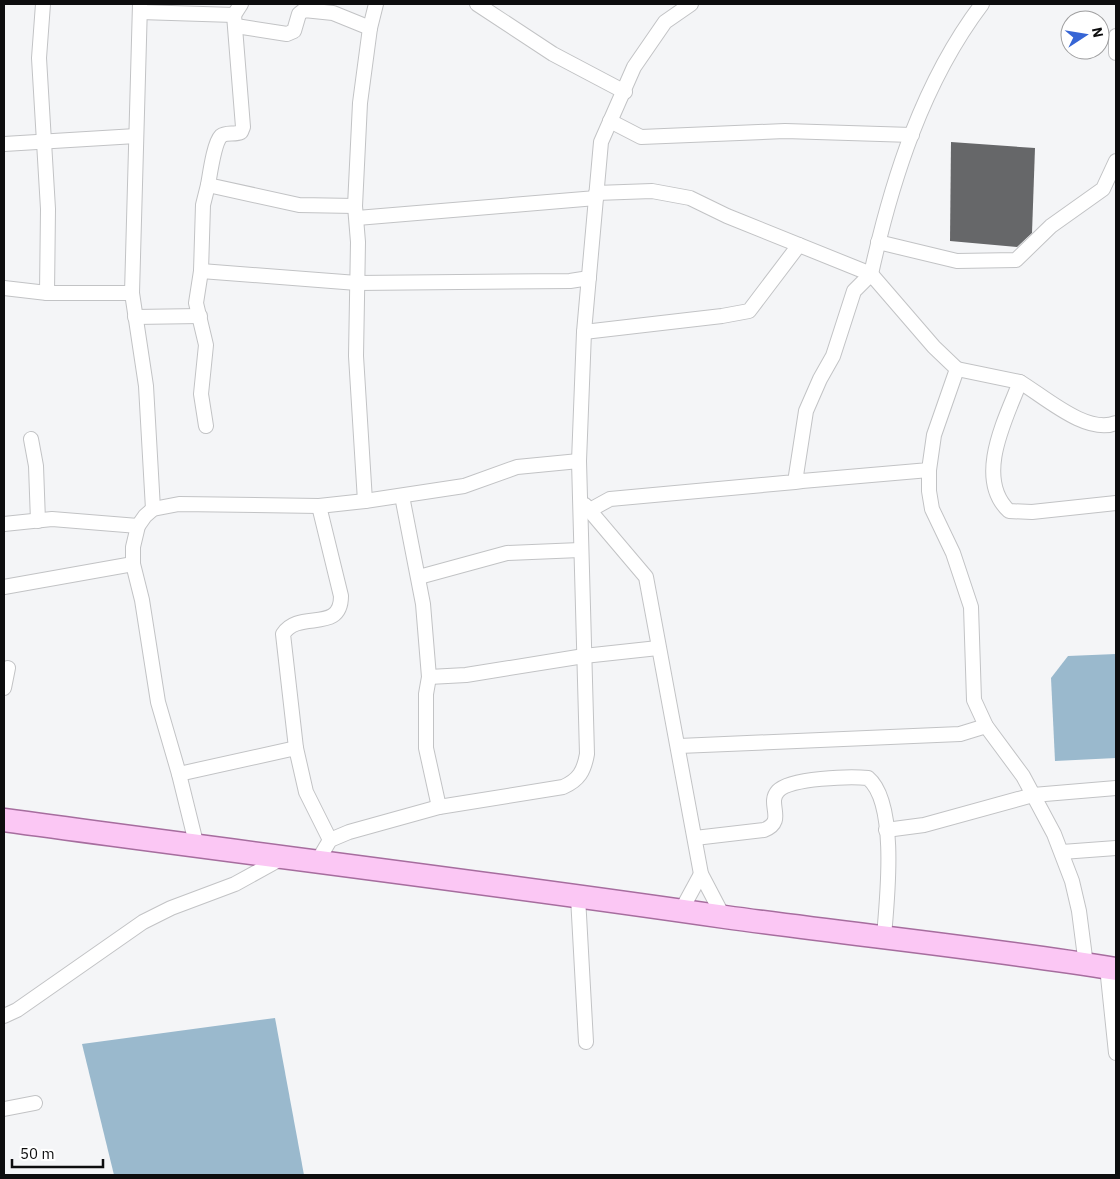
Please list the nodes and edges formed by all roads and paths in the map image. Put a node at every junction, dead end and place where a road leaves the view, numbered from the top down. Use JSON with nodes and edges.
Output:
{"nodes":[{"id":1,"x":42,"y":4,"type":"edge"},
{"id":2,"x":376,"y":4,"type":"edge"},
{"id":3,"x":478,"y":4,"type":"edge"},
{"id":4,"x":691,"y":4,"type":"edge"},
{"id":5,"x":982,"y":4,"type":"edge"},
{"id":6,"x":140,"y":8,"type":"edge"},
{"id":7,"x":237,"y":15,"type":"edge"},
{"id":8,"x":370,"y":28,"type":"junction"},
{"id":9,"x":1116,"y":36,"type":"edge"},
{"id":10,"x":1116,"y":53,"type":"edge"},
{"id":11,"x":625,"y":92,"type":"junction"},
{"id":12,"x":610,"y":121,"type":"junction"},
{"id":13,"x":912,"y":135,"type":"junction"},
{"id":14,"x":136,"y":136,"type":"junction"},
{"id":15,"x":43,"y":142,"type":"junction"},
{"id":16,"x":4,"y":144,"type":"edge"},
{"id":17,"x":1116,"y":161,"type":"edge"},
{"id":18,"x":208,"y":184,"type":"junction"},
{"id":19,"x":596,"y":192,"type":"junction"},
{"id":20,"x":356,"y":212,"type":"junction"},
{"id":21,"x":878,"y":242,"type":"junction"},
{"id":22,"x":799,"y":245,"type":"junction"},
{"id":23,"x":202,"y":271,"type":"junction"},
{"id":24,"x":871,"y":274,"type":"junction"},
{"id":25,"x":588,"y":278,"type":"junction"},
{"id":26,"x":357,"y":283,"type":"junction"},
{"id":27,"x":4,"y":288,"type":"edge"},
{"id":28,"x":47,"y":293,"type":"junction"},
{"id":29,"x":132,"y":293,"type":"junction"},
{"id":30,"x":200,"y":316,"type":"junction"},
{"id":31,"x":135,"y":317,"type":"junction"},
{"id":32,"x":584,"y":332,"type":"junction"},
{"id":33,"x":958,"y":369,"type":"junction"},
{"id":34,"x":1020,"y":382,"type":"junction"},
{"id":35,"x":1116,"y":423,"type":"edge"},
{"id":36,"x":206,"y":426,"type":"dead end"},
{"id":37,"x":31,"y":439,"type":"dead end"},
{"id":38,"x":579,"y":461,"type":"junction"},
{"id":39,"x":928,"y":470,"type":"junction"},
{"id":40,"x":795,"y":482,"type":"junction"},
{"id":41,"x":402,"y":496,"type":"junction"},
{"id":42,"x":580,"y":499,"type":"junction"},
{"id":43,"x":365,"y":501,"type":"junction"},
{"id":44,"x":1116,"y":503,"type":"edge"},
{"id":45,"x":319,"y":506,"type":"junction"},
{"id":46,"x":153,"y":508,"type":"junction"},
{"id":47,"x":590,"y":510,"type":"junction"},
{"id":48,"x":38,"y":521,"type":"junction"},
{"id":49,"x":4,"y":524,"type":"edge"},
{"id":50,"x":138,"y":526,"type":"junction"},
{"id":51,"x":580,"y":550,"type":"junction"},
{"id":52,"x":133,"y":564,"type":"junction"},
{"id":53,"x":419,"y":577,"type":"junction"},
{"id":54,"x":4,"y":587,"type":"edge"},
{"id":55,"x":658,"y":648,"type":"junction"},
{"id":56,"x":584,"y":656,"type":"junction"},
{"id":57,"x":8,"y":668,"type":"dead end"},
{"id":58,"x":429,"y":677,"type":"junction"},
{"id":59,"x":4,"y":688,"type":"edge"},
{"id":60,"x":986,"y":726,"type":"junction"},
{"id":61,"x":679,"y":746,"type":"junction"},
{"id":62,"x":296,"y":748,"type":"junction"},
{"id":63,"x":179,"y":774,"type":"junction"},
{"id":64,"x":1116,"y":788,"type":"edge"},
{"id":65,"x":1034,"y":794,"type":"junction"},
{"id":66,"x":439,"y":807,"type":"junction"},
{"id":67,"x":4,"y":820,"type":"edge"},
{"id":68,"x":886,"y":830,"type":"junction"},
{"id":69,"x":695,"y":838,"type":"junction"},
{"id":70,"x":330,"y":840,"type":"junction"},
{"id":71,"x":197,"y":846,"type":"junction"},
{"id":72,"x":1116,"y":848,"type":"edge"},
{"id":73,"x":1062,"y":852,"type":"junction"},
{"id":74,"x":283,"y":858,"type":"junction"},
{"id":75,"x":317,"y":862,"type":"junction"},
{"id":76,"x":701,"y":874,"type":"junction"},
{"id":77,"x":578,"y":898,"type":"junction"},
{"id":78,"x":682,"y":909,"type":"junction"},
{"id":79,"x":723,"y":916,"type":"junction"},
{"id":80,"x":884,"y":936,"type":"junction"},
{"id":81,"x":1103,"y":967,"type":"edge"},
{"id":82,"x":4,"y":1016,"type":"edge"},
{"id":83,"x":586,"y":1042,"type":"dead end"},
{"id":84,"x":1116,"y":1053,"type":"edge"},
{"id":85,"x":35,"y":1103,"type":"dead end"},
{"id":86,"x":4,"y":1110,"type":"edge"}],
"edges":[{"from":1,"to":15,"type":"street"},
{"from":2,"to":8,"type":"street"},
{"from":3,"to":11,"type":"street"},
{"from":4,"to":11,"type":"street"},
{"from":5,"to":13,"type":"street"},
{"from":6,"to":7,"type":"street"},
{"from":6,"to":14,"type":"street"},
{"from":7,"to":8,"type":"street"},
{"from":7,"to":18,"type":"street"},
{"from":8,"to":20,"type":"street"},
{"from":9,"to":10,"type":"street"},
{"from":11,"to":12,"type":"street"},
{"from":12,"to":13,"type":"street"},
{"from":12,"to":19,"type":"street"},
{"from":13,"to":21,"type":"street"},
{"from":14,"to":15,"type":"street"},
{"from":14,"to":29,"type":"street"},
{"from":15,"to":16,"type":"street"},
{"from":15,"to":28,"type":"street"},
{"from":17,"to":21,"type":"street"},
{"from":18,"to":20,"type":"street"},
{"from":18,"to":23,"type":"street"},
{"from":19,"to":20,"type":"street"},
{"from":19,"to":22,"type":"street"},
{"from":19,"to":25,"type":"street"},
{"from":20,"to":26,"type":"street"},
{"from":21,"to":24,"type":"street"},
{"from":22,"to":24,"type":"street"},
{"from":22,"to":32,"type":"street"},
{"from":23,"to":26,"type":"street"},
{"from":23,"to":30,"type":"street"},
{"from":24,"to":33,"type":"street"},
{"from":24,"to":40,"type":"street"},
{"from":25,"to":26,"type":"street"},
{"from":25,"to":32,"type":"street"},
{"from":26,"to":43,"type":"street"},
{"from":27,"to":28,"type":"street"},
{"from":28,"to":29,"type":"street"},
{"from":29,"to":31,"type":"street"},
{"from":30,"to":31,"type":"street"},
{"from":30,"to":36,"type":"street"},
{"from":31,"to":46,"type":"street"},
{"from":32,"to":38,"type":"street"},
{"from":33,"to":34,"type":"street"},
{"from":33,"to":39,"type":"street"},
{"from":34,"to":35,"type":"street"},
{"from":34,"to":44,"type":"street"},
{"from":37,"to":48,"type":"street"},
{"from":38,"to":41,"type":"street"},
{"from":38,"to":42,"type":"street"},
{"from":39,"to":40,"type":"street"},
{"from":39,"to":60,"type":"street"},
{"from":40,"to":47,"type":"street"},
{"from":41,"to":43,"type":"street"},
{"from":41,"to":53,"type":"street"},
{"from":42,"to":47,"type":"street"},
{"from":42,"to":51,"type":"street"},
{"from":43,"to":45,"type":"street"},
{"from":45,"to":46,"type":"street"},
{"from":45,"to":62,"type":"street"},
{"from":46,"to":50,"type":"street"},
{"from":47,"to":55,"type":"street"},
{"from":48,"to":49,"type":"street"},
{"from":48,"to":50,"type":"street"},
{"from":50,"to":52,"type":"street"},
{"from":51,"to":53,"type":"street"},
{"from":51,"to":56,"type":"street"},
{"from":52,"to":54,"type":"street"},
{"from":52,"to":63,"type":"street"},
{"from":53,"to":58,"type":"street"},
{"from":55,"to":56,"type":"street"},
{"from":55,"to":61,"type":"street"},
{"from":56,"to":58,"type":"street"},
{"from":56,"to":66,"type":"street"},
{"from":57,"to":59,"type":"street"},
{"from":58,"to":66,"type":"street"},
{"from":60,"to":61,"type":"street"},
{"from":60,"to":65,"type":"street"},
{"from":61,"to":69,"type":"street"},
{"from":62,"to":63,"type":"street"},
{"from":62,"to":70,"type":"street"},
{"from":63,"to":71,"type":"street"},
{"from":64,"to":65,"type":"street"},
{"from":65,"to":68,"type":"street"},
{"from":65,"to":73,"type":"street"},
{"from":66,"to":70,"type":"street"},
{"from":67,"to":71,"type":"main road"},
{"from":68,"to":69,"type":"street"},
{"from":68,"to":80,"type":"street"},
{"from":69,"to":76,"type":"street"},
{"from":70,"to":75,"type":"street"},
{"from":71,"to":74,"type":"main road"},
{"from":72,"to":73,"type":"street"},
{"from":73,"to":81,"type":"street"},
{"from":74,"to":75,"type":"main road"},
{"from":74,"to":82,"type":"street"},
{"from":75,"to":77,"type":"main road"},
{"from":76,"to":78,"type":"street"},
{"from":76,"to":79,"type":"street"},
{"from":77,"to":78,"type":"main road"},
{"from":77,"to":83,"type":"street"},
{"from":78,"to":79,"type":"main road"},
{"from":79,"to":80,"type":"main road"},
{"from":80,"to":81,"type":"main road"},
{"from":81,"to":84,"type":"street"},
{"from":85,"to":86,"type":"street"}]}
